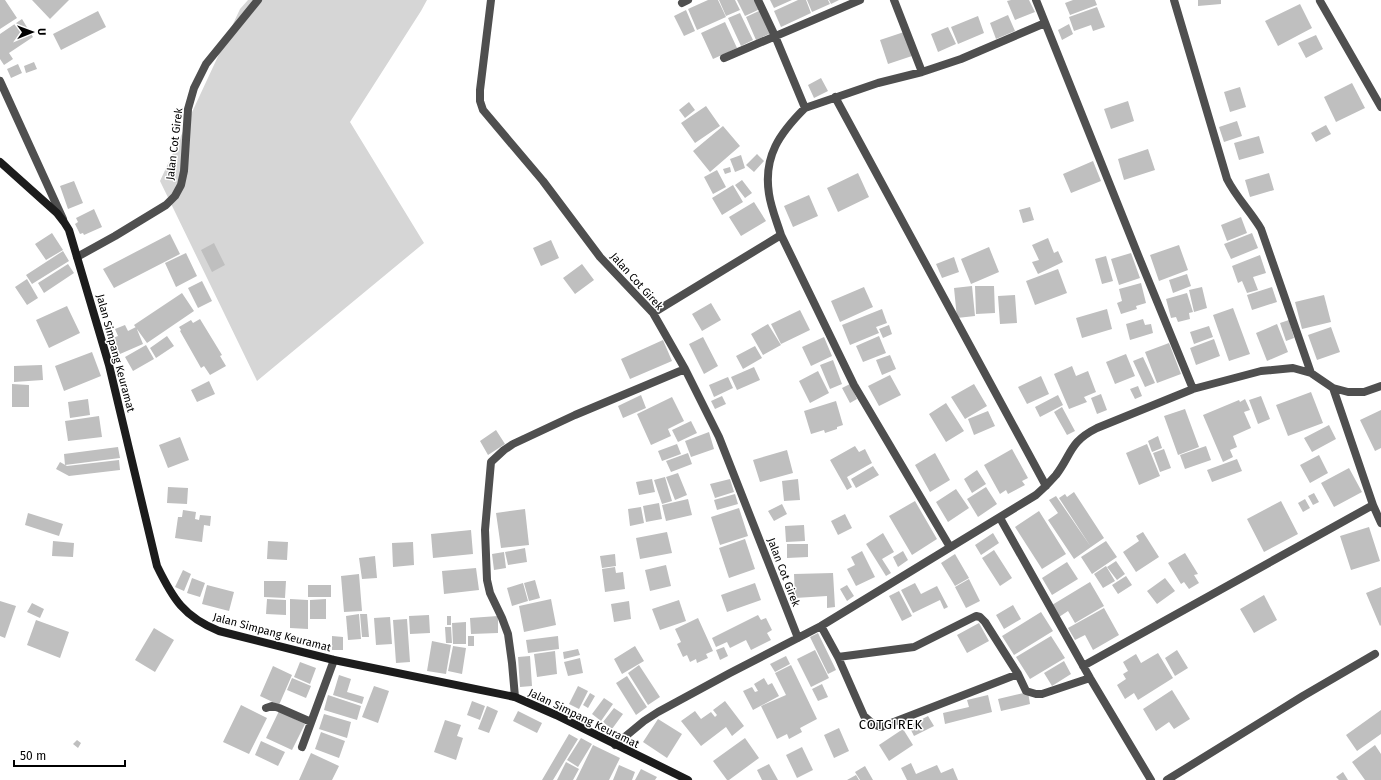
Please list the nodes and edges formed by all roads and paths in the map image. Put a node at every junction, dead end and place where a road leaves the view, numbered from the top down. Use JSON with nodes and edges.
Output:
{"nodes":[{"id":1,"x":258,"y":0,"type":"edge"},
{"id":2,"x":491,"y":0,"type":"edge"},
{"id":3,"x":758,"y":0,"type":"edge"},
{"id":4,"x":860,"y":0,"type":"edge"},
{"id":5,"x":894,"y":0,"type":"edge"},
{"id":6,"x":1036,"y":0,"type":"edge"},
{"id":7,"x":1174,"y":0,"type":"edge"},
{"id":8,"x":1320,"y":1,"type":"dead end"},
{"id":9,"x":1045,"y":23,"type":"junction"},
{"id":10,"x":775,"y":36,"type":"junction"},
{"id":11,"x":724,"y":58,"type":"dead end"},
{"id":12,"x":922,"y":72,"type":"junction"},
{"id":13,"x":0,"y":81,"type":"edge"},
{"id":14,"x":835,"y":97,"type":"junction"},
{"id":15,"x":1381,"y":107,"type":"edge"},
{"id":16,"x":805,"y":108,"type":"junction"},
{"id":17,"x":0,"y":162,"type":"edge"},
{"id":18,"x":64,"y":222,"type":"junction"},
{"id":19,"x":781,"y":235,"type":"junction"},
{"id":20,"x":77,"y":256,"type":"junction"},
{"id":21,"x":653,"y":313,"type":"junction"},
{"id":22,"x":685,"y":369,"type":"junction"},
{"id":23,"x":1311,"y":374,"type":"junction"},
{"id":24,"x":1381,"y":386,"type":"edge"},
{"id":25,"x":1193,"y":388,"type":"junction"},
{"id":26,"x":1332,"y":388,"type":"junction"},
{"id":27,"x":1046,"y":486,"type":"junction"},
{"id":28,"x":1373,"y":505,"type":"junction"},
{"id":29,"x":1000,"y":518,"type":"junction"},
{"id":30,"x":1381,"y":523,"type":"edge"},
{"id":31,"x":950,"y":547,"type":"junction"},
{"id":32,"x":821,"y":626,"type":"junction"},
{"id":33,"x":798,"y":638,"type":"junction"},
{"id":34,"x":1375,"y":654,"type":"dead end"},
{"id":35,"x":838,"y":657,"type":"junction"},
{"id":36,"x":334,"y":660,"type":"junction"},
{"id":37,"x":1083,"y":666,"type":"junction"},
{"id":38,"x":1018,"y":674,"type":"junction"},
{"id":39,"x":1090,"y":678,"type":"junction"},
{"id":40,"x":515,"y":697,"type":"junction"},
{"id":41,"x":266,"y":708,"type":"dead end"},
{"id":42,"x":311,"y":722,"type":"junction"},
{"id":43,"x":615,"y":745,"type":"junction"},
{"id":44,"x":302,"y":747,"type":"dead end"},
{"id":45,"x":688,"y":780,"type":"edge"},
{"id":46,"x":1150,"y":780,"type":"edge"},
{"id":47,"x":1167,"y":780,"type":"edge"}],
"edges":[{"from":1,"to":20,"type":"street","name":"Jalan Cot Girek"},
{"from":2,"to":21,"type":"street","name":"Jalan Cot Girek"},
{"from":3,"to":10,"type":"street"},
{"from":4,"to":10,"type":"street"},
{"from":5,"to":12,"type":"street"},
{"from":6,"to":9,"type":"street"},
{"from":7,"to":23,"type":"street"},
{"from":8,"to":15,"type":"street"},
{"from":9,"to":12,"type":"street"},
{"from":9,"to":25,"type":"street"},
{"from":10,"to":11,"type":"street"},
{"from":10,"to":16,"type":"street"},
{"from":12,"to":14,"type":"street"},
{"from":13,"to":18,"type":"street"},
{"from":14,"to":16,"type":"street"},
{"from":14,"to":27,"type":"street"},
{"from":16,"to":19,"type":"street"},
{"from":17,"to":18,"type":"main road","name":"Jalan Simpang Keuramat"},
{"from":18,"to":20,"type":"main road","name":"Jalan Simpang Keuramat"},
{"from":19,"to":21,"type":"street"},
{"from":19,"to":31,"type":"street"},
{"from":20,"to":36,"type":"main road","name":"Jalan Simpang Keuramat"},
{"from":21,"to":22,"type":"street","name":"Jalan Cot Girek"},
{"from":22,"to":33,"type":"street","name":"Jalan Cot Girek"},
{"from":22,"to":40,"type":"street"},
{"from":23,"to":25,"type":"street"},
{"from":23,"to":26,"type":"street"},
{"from":24,"to":26,"type":"street"},
{"from":25,"to":27,"type":"street"},
{"from":26,"to":28,"type":"street"},
{"from":27,"to":29,"type":"street"},
{"from":28,"to":30,"type":"street"},
{"from":28,"to":37,"type":"street"},
{"from":29,"to":31,"type":"street"},
{"from":29,"to":37,"type":"street"},
{"from":31,"to":32,"type":"street"},
{"from":32,"to":33,"type":"street"},
{"from":32,"to":35,"type":"street"},
{"from":33,"to":43,"type":"street"},
{"from":34,"to":47,"type":"street"},
{"from":35,"to":38,"type":"street"},
{"from":35,"to":38,"type":"street"},
{"from":36,"to":40,"type":"main road","name":"Jalan Simpang Keuramat"},
{"from":36,"to":42,"type":"street"},
{"from":37,"to":39,"type":"street"},
{"from":38,"to":39,"type":"street"},
{"from":39,"to":46,"type":"street"},
{"from":40,"to":43,"type":"main road","name":"Jalan Simpang Keuramat"},
{"from":41,"to":42,"type":"street"},
{"from":42,"to":44,"type":"street"},
{"from":43,"to":45,"type":"main road","name":"Jalan Simpang Keuramat"}]}
